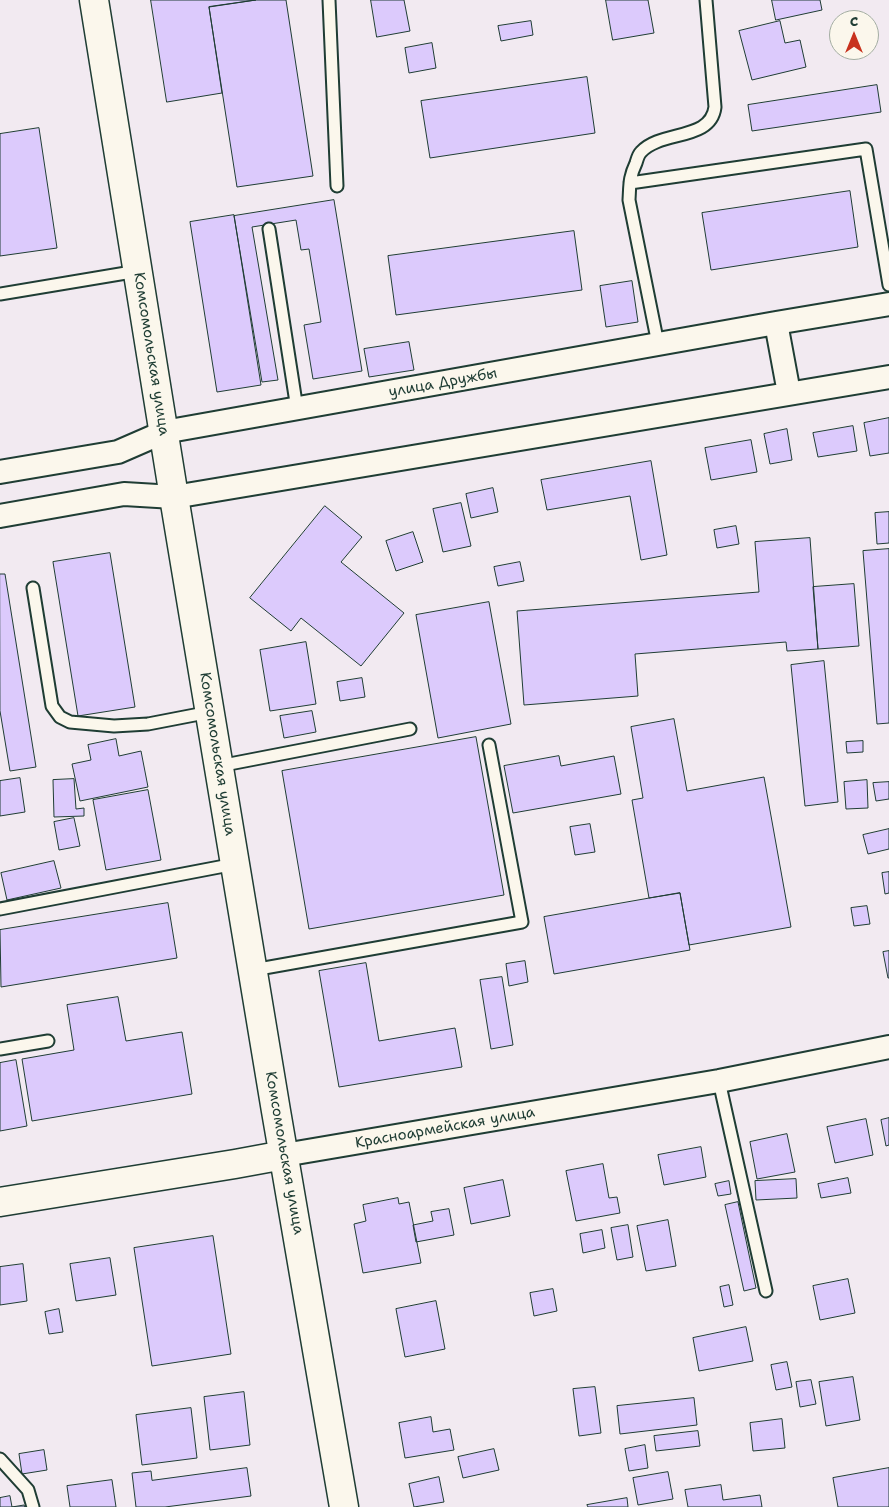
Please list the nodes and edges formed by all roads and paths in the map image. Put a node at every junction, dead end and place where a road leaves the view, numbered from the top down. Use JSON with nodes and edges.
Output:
{"nodes":[{"id":1,"x":94,"y":0,"type":"edge"},
{"id":2,"x":329,"y":0,"type":"edge"},
{"id":3,"x":706,"y":0,"type":"edge"},
{"id":4,"x":630,"y":183,"type":"junction"},
{"id":5,"x":337,"y":186,"type":"dead end"},
{"id":6,"x":269,"y":229,"type":"dead end"},
{"id":7,"x":138,"y":271,"type":"junction"},
{"id":8,"x":889,"y":285,"type":"edge"},
{"id":9,"x":0,"y":294,"type":"edge"},
{"id":10,"x":889,"y":304,"type":"edge"},
{"id":11,"x":776,"y":323,"type":"junction"},
{"id":12,"x":658,"y":344,"type":"junction"},
{"id":13,"x":889,"y":377,"type":"edge"},
{"id":14,"x":789,"y":393,"type":"junction"},
{"id":15,"x":297,"y":409,"type":"junction"},
{"id":16,"x":164,"y":432,"type":"junction"},
{"id":17,"x":0,"y":472,"type":"edge"},
{"id":18,"x":174,"y":498,"type":"junction"},
{"id":19,"x":0,"y":516,"type":"edge"},
{"id":20,"x":33,"y":588,"type":"dead end"},
{"id":21,"x":210,"y":712,"type":"junction"},
{"id":22,"x":410,"y":729,"type":"dead end"},
{"id":23,"x":489,"y":745,"type":"dead end"},
{"id":24,"x":219,"y":766,"type":"junction"},
{"id":25,"x":235,"y":864,"type":"junction"},
{"id":26,"x":0,"y":909,"type":"edge"},
{"id":27,"x":253,"y":970,"type":"junction"},
{"id":28,"x":48,"y":1041,"type":"dead end"},
{"id":29,"x":889,"y":1047,"type":"edge"},
{"id":30,"x":0,"y":1049,"type":"edge"},
{"id":31,"x":719,"y":1081,"type":"junction"},
{"id":32,"x":284,"y":1155,"type":"junction"},
{"id":33,"x":0,"y":1202,"type":"edge"},
{"id":34,"x":766,"y":1290,"type":"dead end"},
{"id":35,"x":0,"y":1458,"type":"edge"},
{"id":36,"x":33,"y":1507,"type":"edge"},
{"id":37,"x":344,"y":1507,"type":"edge"}],
"edges":[{"from":1,"to":7,"type":"street","name":"Комсомольская улица"},
{"from":2,"to":5,"type":"lane"},
{"from":3,"to":4,"type":"lane"},
{"from":4,"to":8,"type":"lane"},
{"from":4,"to":12,"type":"lane"},
{"from":6,"to":15,"type":"lane"},
{"from":7,"to":9,"type":"lane"},
{"from":7,"to":16,"type":"street","name":"Комсомольская улица"},
{"from":10,"to":11,"type":"street","name":"улица Дружбы"},
{"from":11,"to":12,"type":"street","name":"улица Дружбы"},
{"from":11,"to":14,"type":"street"},
{"from":12,"to":15,"type":"street","name":"улица Дружбы"},
{"from":13,"to":14,"type":"street"},
{"from":14,"to":18,"type":"street"},
{"from":15,"to":16,"type":"street","name":"улица Дружбы"},
{"from":16,"to":17,"type":"street","name":"улица Дружбы"},
{"from":16,"to":18,"type":"street","name":"Комсомольская улица"},
{"from":18,"to":19,"type":"street"},
{"from":18,"to":21,"type":"street","name":"Комсомольская улица"},
{"from":20,"to":21,"type":"lane"},
{"from":21,"to":24,"type":"street","name":"Комсомольская улица"},
{"from":22,"to":24,"type":"lane"},
{"from":23,"to":27,"type":"lane"},
{"from":24,"to":25,"type":"street","name":"Комсомольская улица"},
{"from":25,"to":26,"type":"lane"},
{"from":25,"to":27,"type":"street","name":"Комсомольская улица"},
{"from":27,"to":32,"type":"street","name":"Комсомольская улица"},
{"from":28,"to":30,"type":"lane"},
{"from":29,"to":31,"type":"street","name":"Красноармейская улица"},
{"from":31,"to":32,"type":"street","name":"Красноармейская улица"},
{"from":31,"to":34,"type":"lane"},
{"from":32,"to":33,"type":"street","name":"Красноармейская улица"},
{"from":32,"to":37,"type":"street","name":"Комсомольская улица"},
{"from":35,"to":36,"type":"lane"}]}
